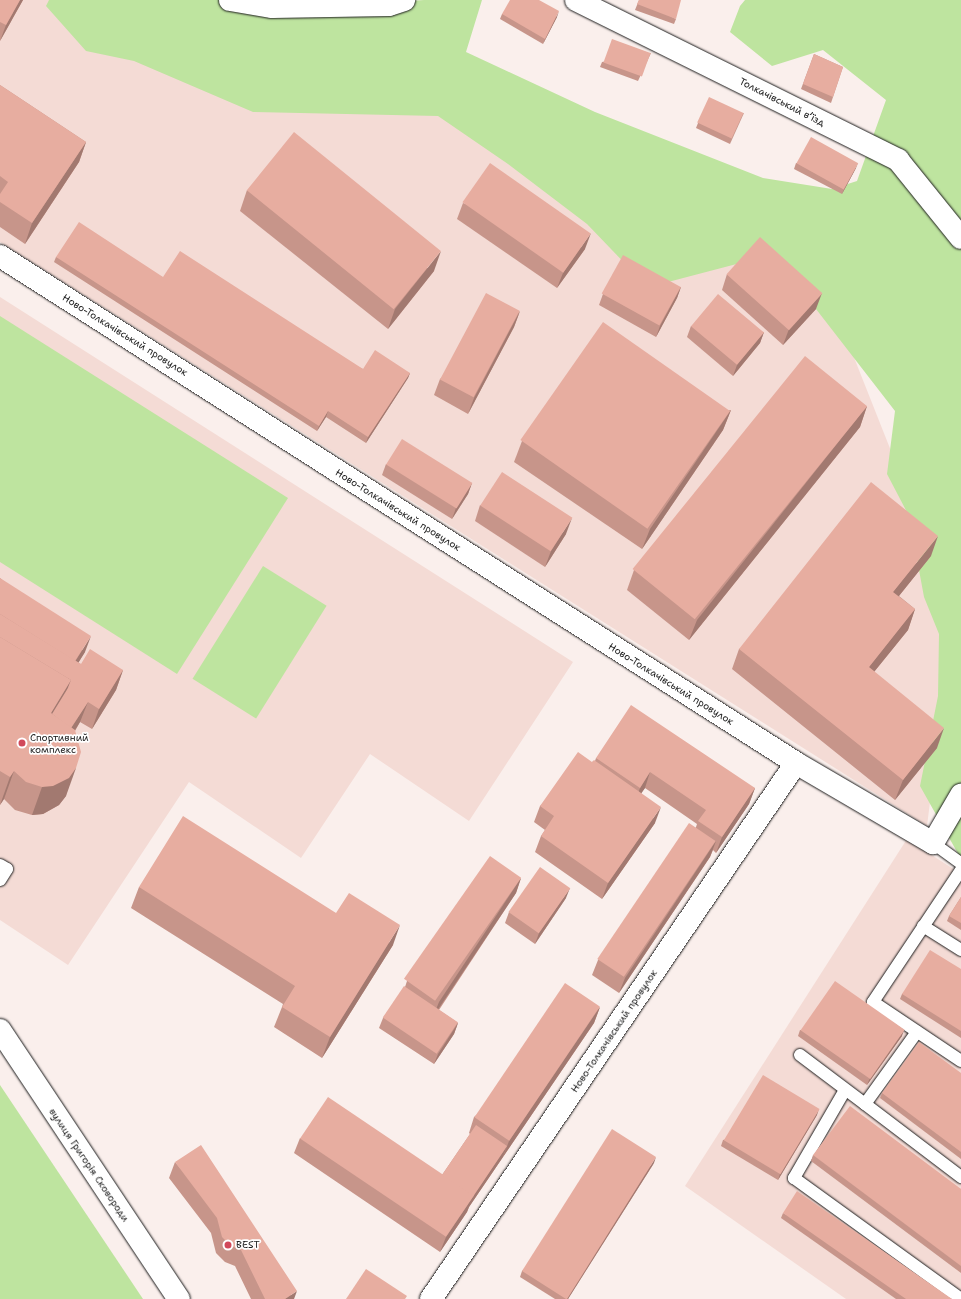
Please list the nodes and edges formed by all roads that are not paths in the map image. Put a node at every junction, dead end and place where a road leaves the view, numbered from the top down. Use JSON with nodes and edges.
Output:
{"nodes":[{"id":1,"x":230,"y":0,"type":"edge"},
{"id":2,"x":404,"y":0,"type":"edge"},
{"id":3,"x":576,"y":0,"type":"edge"},
{"id":4,"x":961,"y":238,"type":"edge"},
{"id":5,"x":0,"y":256,"type":"edge"},
{"id":6,"x":796,"y":763,"type":"junction"},
{"id":7,"x":961,"y":794,"type":"edge"},
{"id":8,"x":933,"y":842,"type":"junction"},
{"id":9,"x":961,"y":863,"type":"edge"},
{"id":10,"x":0,"y":864,"type":"edge"},
{"id":11,"x":961,"y":870,"type":"edge"},
{"id":12,"x":0,"y":880,"type":"edge"},
{"id":13,"x":923,"y":926,"type":"junction"},
{"id":14,"x":961,"y":950,"type":"edge"},
{"id":15,"x":0,"y":1030,"type":"edge"},
{"id":16,"x":917,"y":1032,"type":"junction"},
{"id":17,"x":800,"y":1055,"type":"dead end"},
{"id":18,"x":961,"y":1061,"type":"edge"},
{"id":19,"x":846,"y":1090,"type":"junction"},
{"id":20,"x":865,"y":1104,"type":"junction"},
{"id":21,"x":961,"y":1177,"type":"edge"},
{"id":22,"x":179,"y":1299,"type":"edge"},
{"id":23,"x":431,"y":1299,"type":"edge"},
{"id":24,"x":961,"y":1299,"type":"edge"}],
"edges":[{"from":1,"to":2,"type":"street"},
{"from":3,"to":4,"type":"street","name":"Толкачівський в’їзд"},
{"from":5,"to":6,"type":"street","name":"Ново-Толкачівський провулок"},
{"from":6,"to":8,"type":"street","name":"Ново-Толкачівський провулок"},
{"from":6,"to":23,"type":"street","name":"Ново-Толкачівський провулок"},
{"from":7,"to":8,"type":"street"},
{"from":8,"to":9,"type":"lane"},
{"from":10,"to":12,"type":"lane"},
{"from":11,"to":13,"type":"lane"},
{"from":13,"to":14,"type":"lane"},
{"from":13,"to":16,"type":"lane"},
{"from":15,"to":22,"type":"street","name":"вулиця Григорія Сковороди"},
{"from":16,"to":18,"type":"lane"},
{"from":16,"to":20,"type":"lane"},
{"from":17,"to":19,"type":"lane"},
{"from":19,"to":20,"type":"lane"},
{"from":19,"to":24,"type":"lane"},
{"from":20,"to":21,"type":"lane"}]}
